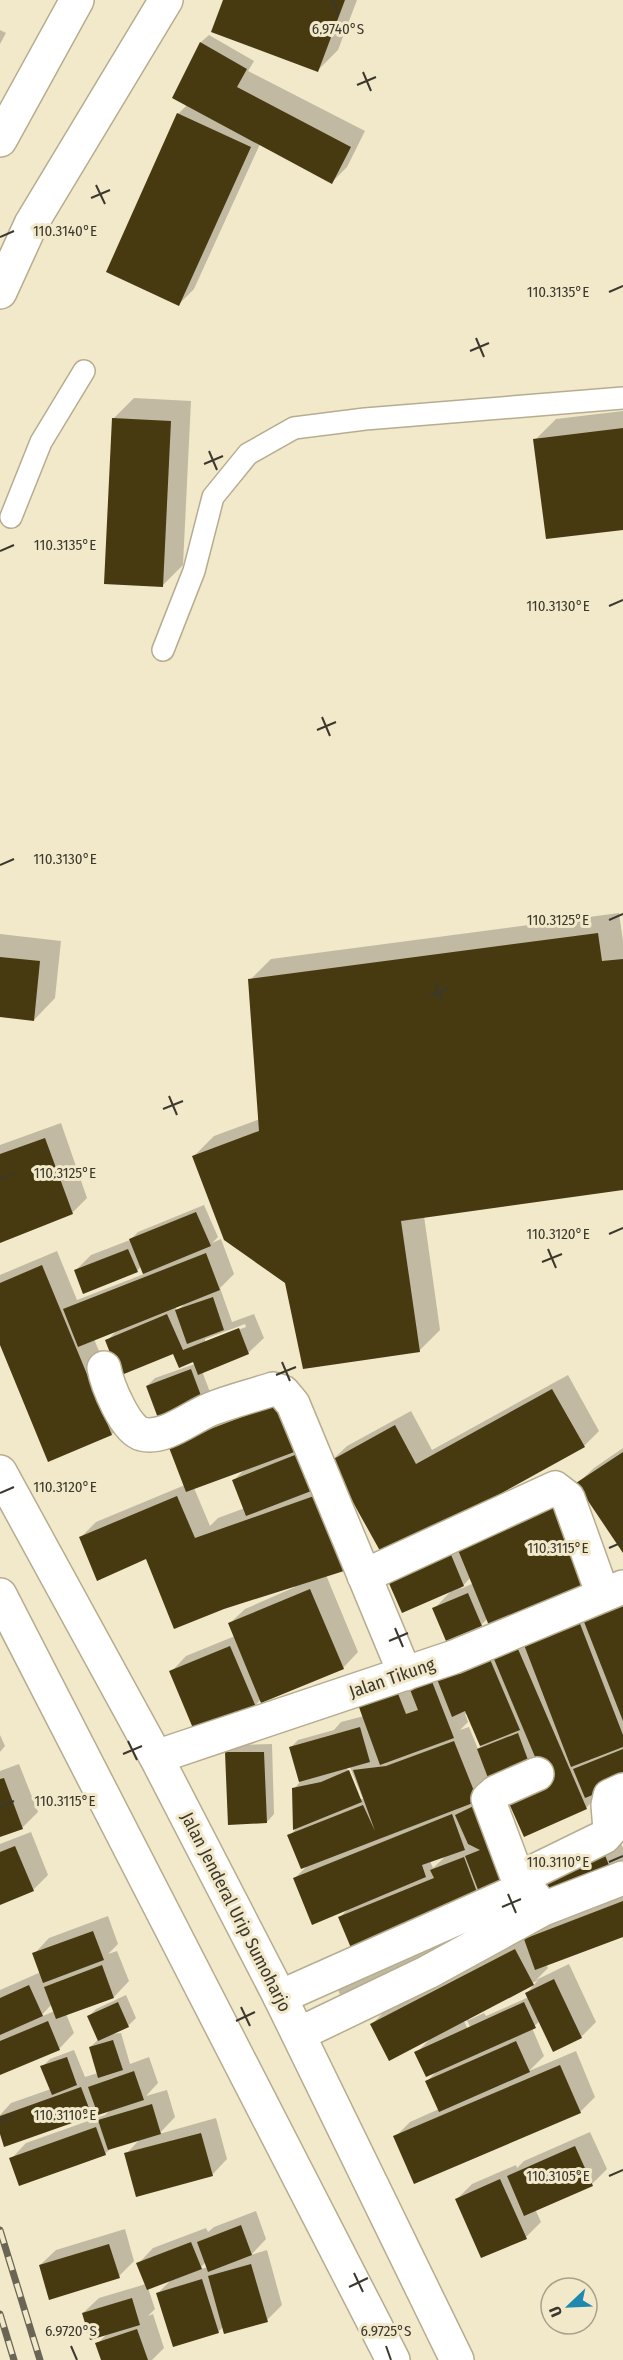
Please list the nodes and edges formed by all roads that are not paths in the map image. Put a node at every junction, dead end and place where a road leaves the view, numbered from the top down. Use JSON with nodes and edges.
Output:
{"nodes":[{"id":1,"x":77,"y":0,"type":"edge"},
{"id":2,"x":166,"y":0,"type":"edge"},
{"id":3,"x":0,"y":140,"type":"edge"},
{"id":4,"x":0,"y":292,"type":"edge"},
{"id":5,"x":84,"y":371,"type":"dead end"},
{"id":6,"x":623,"y":399,"type":"edge"},
{"id":7,"x":11,"y":517,"type":"dead end"},
{"id":8,"x":163,"y":650,"type":"dead end"},
{"id":9,"x":104,"y":1368,"type":"dead end"},
{"id":10,"x":0,"y":1472,"type":"edge"},
{"id":11,"x":364,"y":1576,"type":"junction"},
{"id":12,"x":613,"y":1591,"type":"edge"},
{"id":13,"x":0,"y":1595,"type":"edge"},
{"id":14,"x":405,"y":1674,"type":"junction"},
{"id":15,"x":156,"y":1757,"type":"junction"},
{"id":16,"x":537,"y":1774,"type":"dead end"},
{"id":17,"x":623,"y":1790,"type":"edge"},
{"id":18,"x":623,"y":1878,"type":"edge"},
{"id":19,"x":530,"y":1892,"type":"junction"},
{"id":20,"x":280,"y":1996,"type":"junction"},
{"id":21,"x":299,"y":2034,"type":"junction"},
{"id":22,"x":393,"y":2360,"type":"edge"},
{"id":23,"x":457,"y":2360,"type":"edge"}],
"edges":[{"from":1,"to":3,"type":"main road"},
{"from":2,"to":4,"type":"main road"},
{"from":5,"to":7,"type":"lane"},
{"from":6,"to":8,"type":"lane"},
{"from":9,"to":11,"type":"main road"},
{"from":10,"to":15,"type":"main road","name":"Jalan Jenderal Urip Sumoharjo"},
{"from":11,"to":12,"type":"main road"},
{"from":11,"to":14,"type":"main road"},
{"from":12,"to":14,"type":"main road","name":"Jalan Tikung"},
{"from":13,"to":22,"type":"main road"},
{"from":14,"to":15,"type":"main road","name":"Jalan Tikung"},
{"from":15,"to":20,"type":"main road","name":"Jalan Jenderal Urip Sumoharjo"},
{"from":16,"to":19,"type":"main road"},
{"from":17,"to":19,"type":"main road"},
{"from":18,"to":19,"type":"main road"},
{"from":19,"to":20,"type":"main road"},
{"from":19,"to":21,"type":"main road"},
{"from":20,"to":21,"type":"main road","name":"Jalan Jenderal Urip Sumoharjo"},
{"from":21,"to":23,"type":"main road","name":"Jalan Jenderal Urip Sumoharjo"}]}
